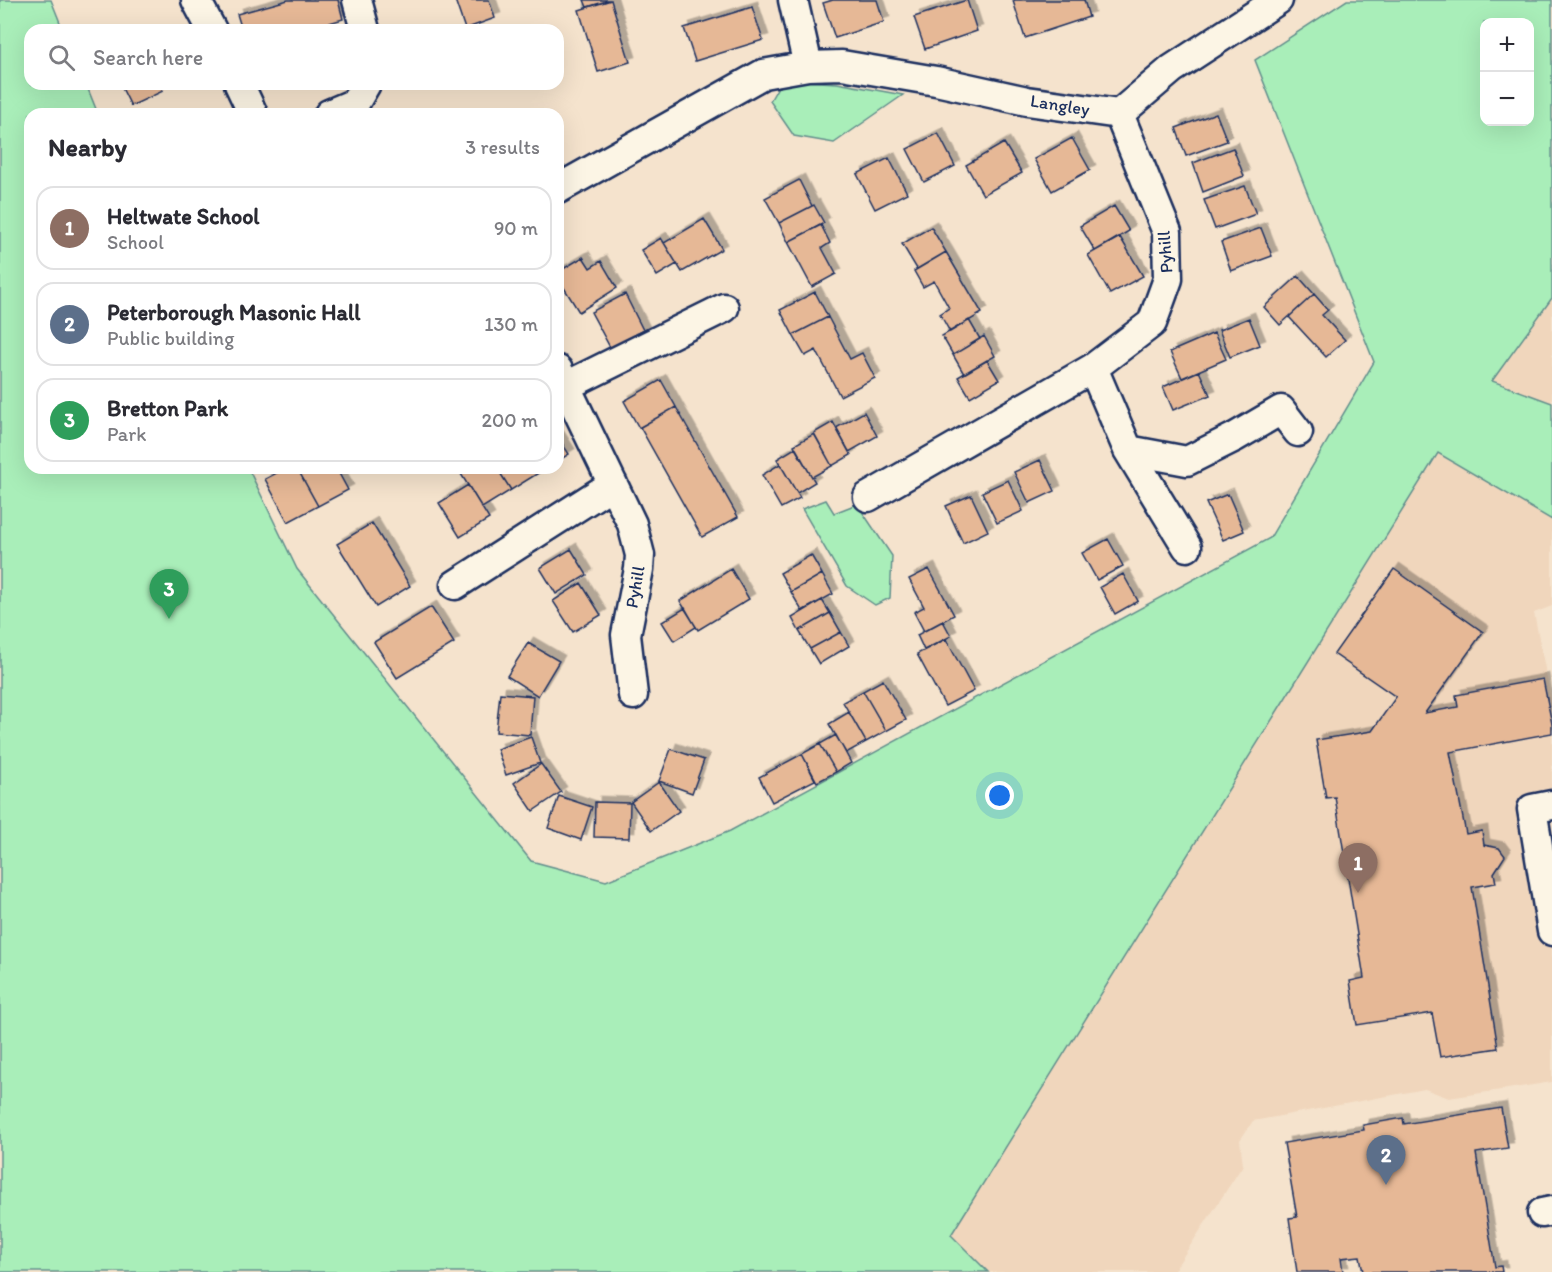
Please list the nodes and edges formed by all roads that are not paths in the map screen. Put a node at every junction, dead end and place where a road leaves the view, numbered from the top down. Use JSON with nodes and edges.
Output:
{"nodes":[{"id":1,"x":196,"y":0,"type":"edge"},
{"id":2,"x":357,"y":0,"type":"edge"},
{"id":3,"x":793,"y":0,"type":"edge"},
{"id":4,"x":1278,"y":0,"type":"edge"},
{"id":5,"x":209,"y":24,"type":"edge"},
{"id":6,"x":363,"y":24,"type":"edge"},
{"id":7,"x":808,"y":66,"type":"junction"},
{"id":8,"x":242,"y":90,"type":"edge"},
{"id":9,"x":363,"y":90,"type":"edge"},
{"id":10,"x":250,"y":108,"type":"edge"},
{"id":11,"x":345,"y":108,"type":"edge"},
{"id":12,"x":1119,"y":114,"type":"junction"},
{"id":13,"x":564,"y":186,"type":"edge"},
{"id":14,"x":724,"y":308,"type":"dead end"},
{"id":15,"x":1093,"y":368,"type":"junction"},
{"id":16,"x":564,"y":377,"type":"edge"},
{"id":17,"x":564,"y":382,"type":"edge"},
{"id":18,"x":1298,"y":432,"type":"dead end"},
{"id":19,"x":1128,"y":450,"type":"junction"},
{"id":20,"x":613,"y":484,"type":"junction"},
{"id":21,"x":868,"y":497,"type":"dead end"},
{"id":22,"x":1187,"y":547,"type":"dead end"},
{"id":23,"x":455,"y":585,"type":"dead end"},
{"id":24,"x":633,"y":694,"type":"dead end"},
{"id":25,"x":1552,"y":805,"type":"edge"},
{"id":26,"x":1552,"y":931,"type":"edge"}],
"edges":[{"from":1,"to":5,"type":"street"},
{"from":2,"to":6,"type":"street"},
{"from":3,"to":7,"type":"street"},
{"from":4,"to":12,"type":"street"},
{"from":7,"to":12,"type":"street","name":"Langley"},
{"from":7,"to":13,"type":"street","name":"Langley"},
{"from":8,"to":10,"type":"street"},
{"from":9,"to":11,"type":"street"},
{"from":12,"to":15,"type":"street","name":"Pyhill"},
{"from":14,"to":16,"type":"street"},
{"from":15,"to":19,"type":"street"},
{"from":15,"to":21,"type":"street","name":"Pyhill"},
{"from":17,"to":20,"type":"street","name":"Pyhill"},
{"from":18,"to":19,"type":"street"},
{"from":19,"to":22,"type":"street"},
{"from":20,"to":23,"type":"street"},
{"from":20,"to":24,"type":"street","name":"Pyhill"},
{"from":25,"to":26,"type":"street"}]}
